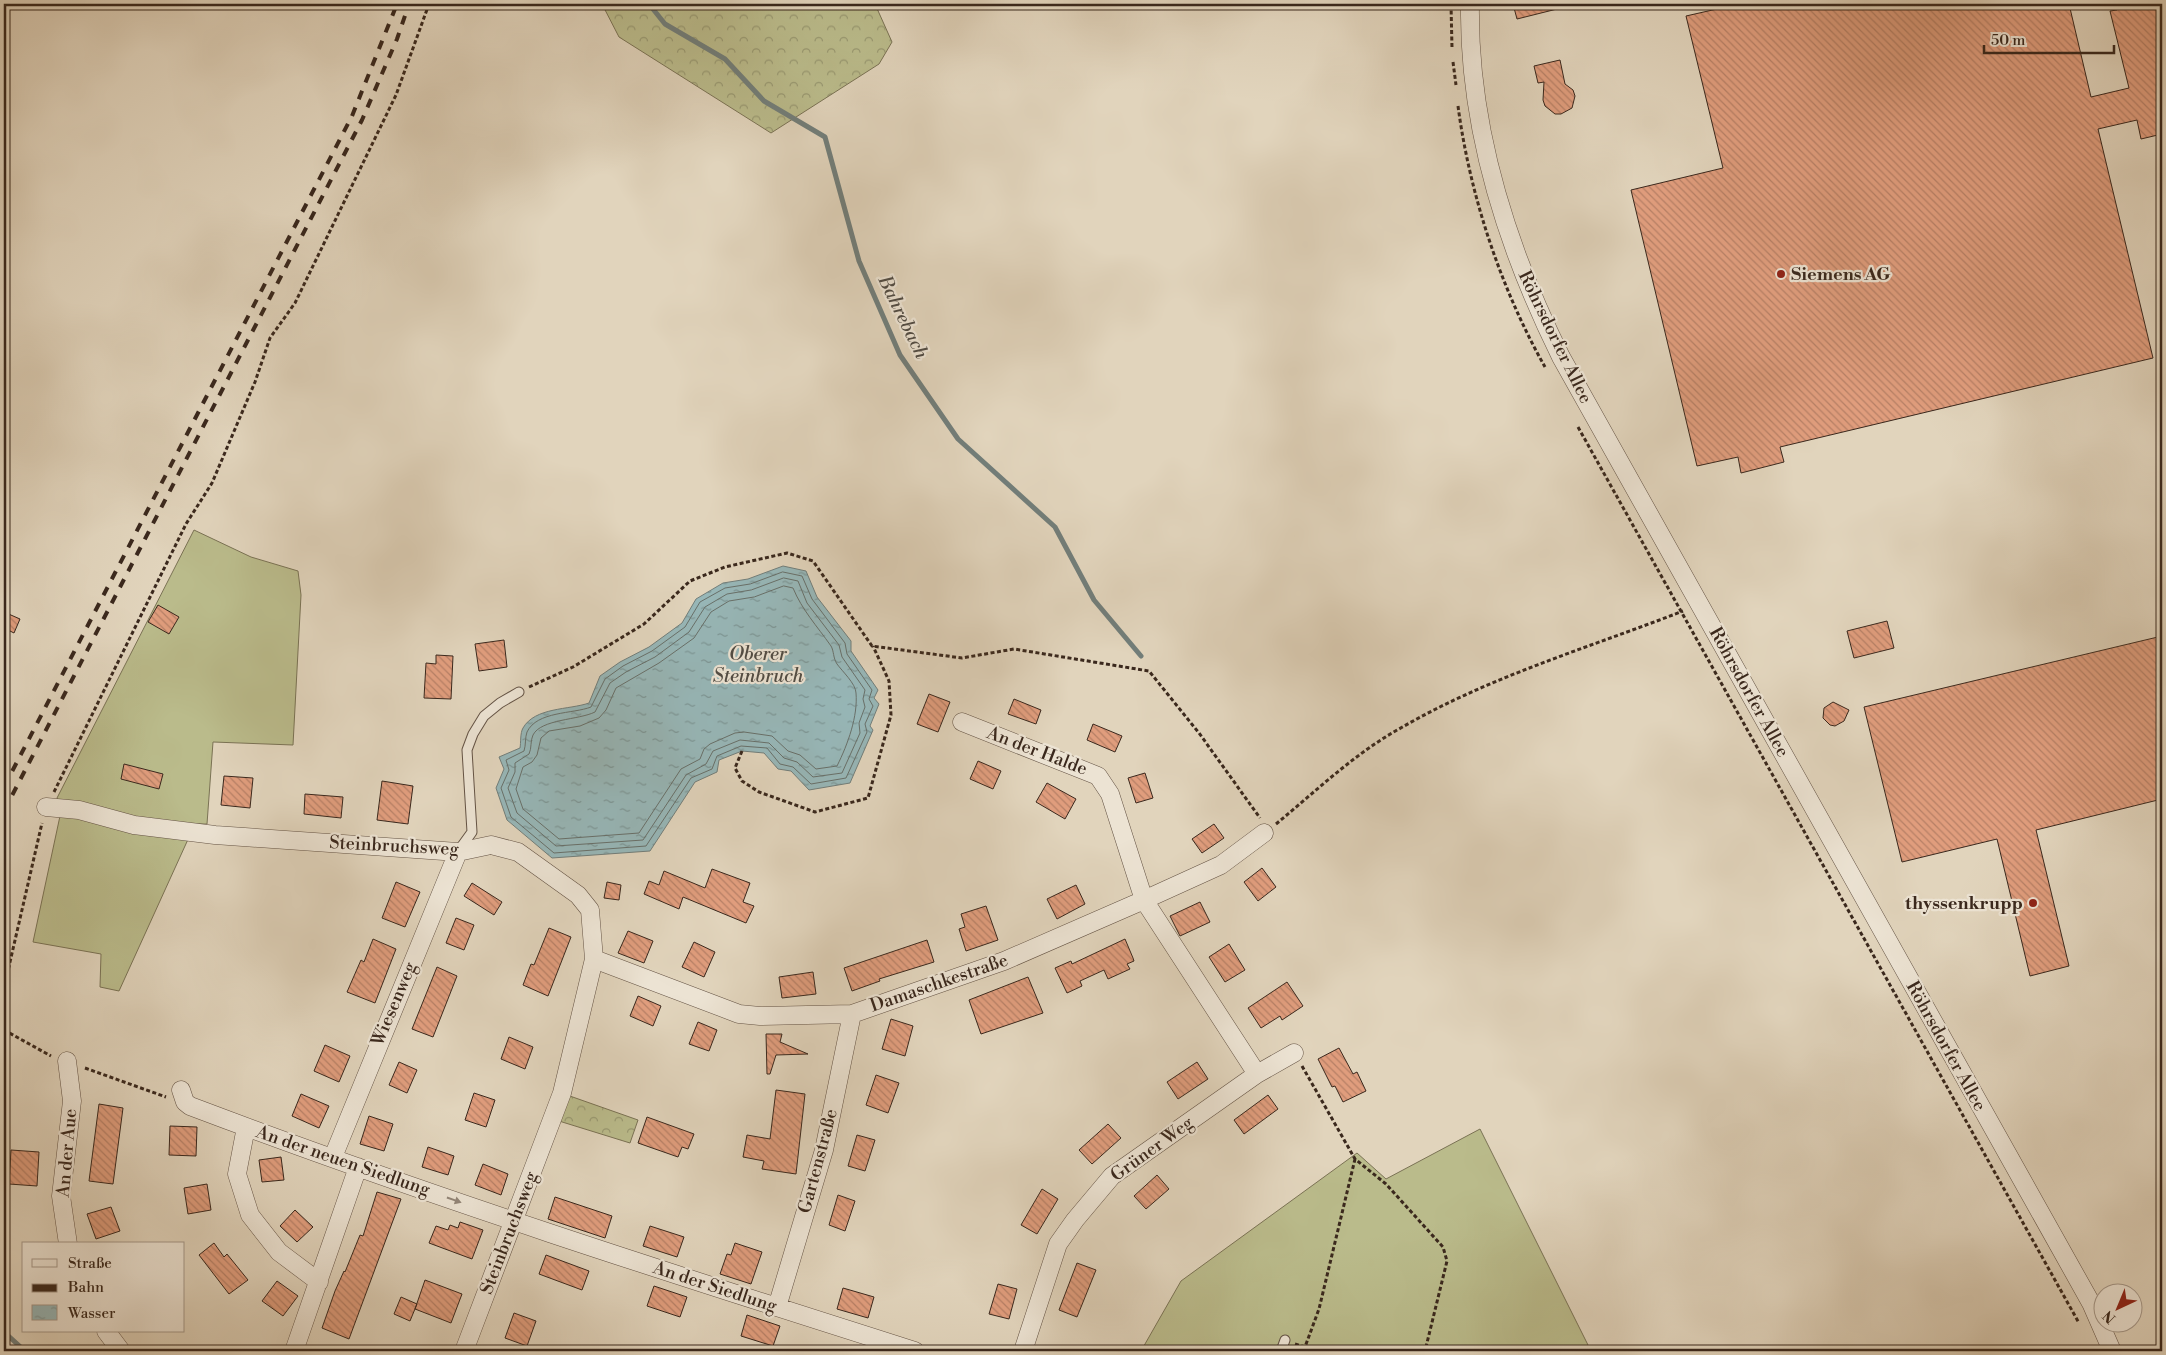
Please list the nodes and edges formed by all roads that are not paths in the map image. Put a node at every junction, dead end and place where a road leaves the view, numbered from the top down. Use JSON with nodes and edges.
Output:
{"nodes":[{"id":1,"x":1470,"y":4,"type":"edge"},
{"id":2,"x":519,"y":692,"type":"road end"},
{"id":3,"x":962,"y":722,"type":"dead end"},
{"id":4,"x":46,"y":807,"type":"road end"},
{"id":5,"x":1267,"y":831,"type":"road end"},
{"id":6,"x":458,"y":852,"type":"junction"},
{"id":7,"x":1144,"y":900,"type":"junction"},
{"id":8,"x":594,"y":959,"type":"junction"},
{"id":9,"x":852,"y":1014,"type":"junction"},
{"id":10,"x":1294,"y":1053,"type":"road end"},
{"id":11,"x":67,"y":1061,"type":"road end"},
{"id":12,"x":1257,"y":1074,"type":"junction"},
{"id":13,"x":183,"y":1096,"type":"road end"},
{"id":14,"x":246,"y":1127,"type":"junction"},
{"id":15,"x":333,"y":1157,"type":"junction"},
{"id":16,"x":358,"y":1167,"type":"junction"},
{"id":17,"x":514,"y":1220,"type":"junction"},
{"id":18,"x":68,"y":1242,"type":"edge"},
{"id":19,"x":319,"y":1282,"type":"junction"},
{"id":20,"x":777,"y":1307,"type":"junction"},
{"id":21,"x":107,"y":1332,"type":"edge"},
{"id":22,"x":1285,"y":1340,"type":"road end"},
{"id":23,"x":121,"y":1351,"type":"edge"},
{"id":24,"x":294,"y":1351,"type":"edge"},
{"id":25,"x":464,"y":1351,"type":"edge"},
{"id":26,"x":916,"y":1351,"type":"edge"},
{"id":27,"x":1023,"y":1351,"type":"edge"},
{"id":28,"x":1281,"y":1351,"type":"edge"},
{"id":29,"x":2112,"y":1351,"type":"edge"}],
"edges":[{"from":1,"to":29,"type":"street","name":"Röhrsdorfer Allee"},
{"from":2,"to":6,"type":"lane"},
{"from":3,"to":7,"type":"street","name":"An der Halde"},
{"from":4,"to":6,"type":"street","name":"Steinbruchsweg"},
{"from":5,"to":7,"type":"street","name":"Damaschkestraße"},
{"from":6,"to":8,"type":"street","name":"Steinbruchsweg"},
{"from":6,"to":15,"type":"street","name":"Wiesenweg"},
{"from":7,"to":9,"type":"street","name":"Damaschkestraße"},
{"from":7,"to":12,"type":"street"},
{"from":8,"to":9,"type":"street","name":"Damaschkestraße"},
{"from":8,"to":17,"type":"street","name":"Steinbruchsweg"},
{"from":9,"to":20,"type":"street","name":"Gartenstraße"},
{"from":10,"to":12,"type":"street","name":"Grüner Weg"},
{"from":11,"to":18,"type":"street","name":"An der Aue"},
{"from":12,"to":27,"type":"street","name":"Grüner Weg"},
{"from":13,"to":14,"type":"street","name":"An der neuen Siedlung"},
{"from":14,"to":15,"type":"street","name":"An der neuen Siedlung"},
{"from":14,"to":19,"type":"street"},
{"from":15,"to":16,"type":"street","name":"An der neuen Siedlung"},
{"from":16,"to":17,"type":"street","name":"An der neuen Siedlung","one_way":true},
{"from":16,"to":19,"type":"street"},
{"from":17,"to":20,"type":"street","name":"An der Siedlung"},
{"from":17,"to":25,"type":"street","name":"Steinbruchsweg"},
{"from":19,"to":24,"type":"street"},
{"from":20,"to":26,"type":"street","name":"An der Siedlung"},
{"from":21,"to":23,"type":"street"},
{"from":22,"to":28,"type":"lane"}]}
